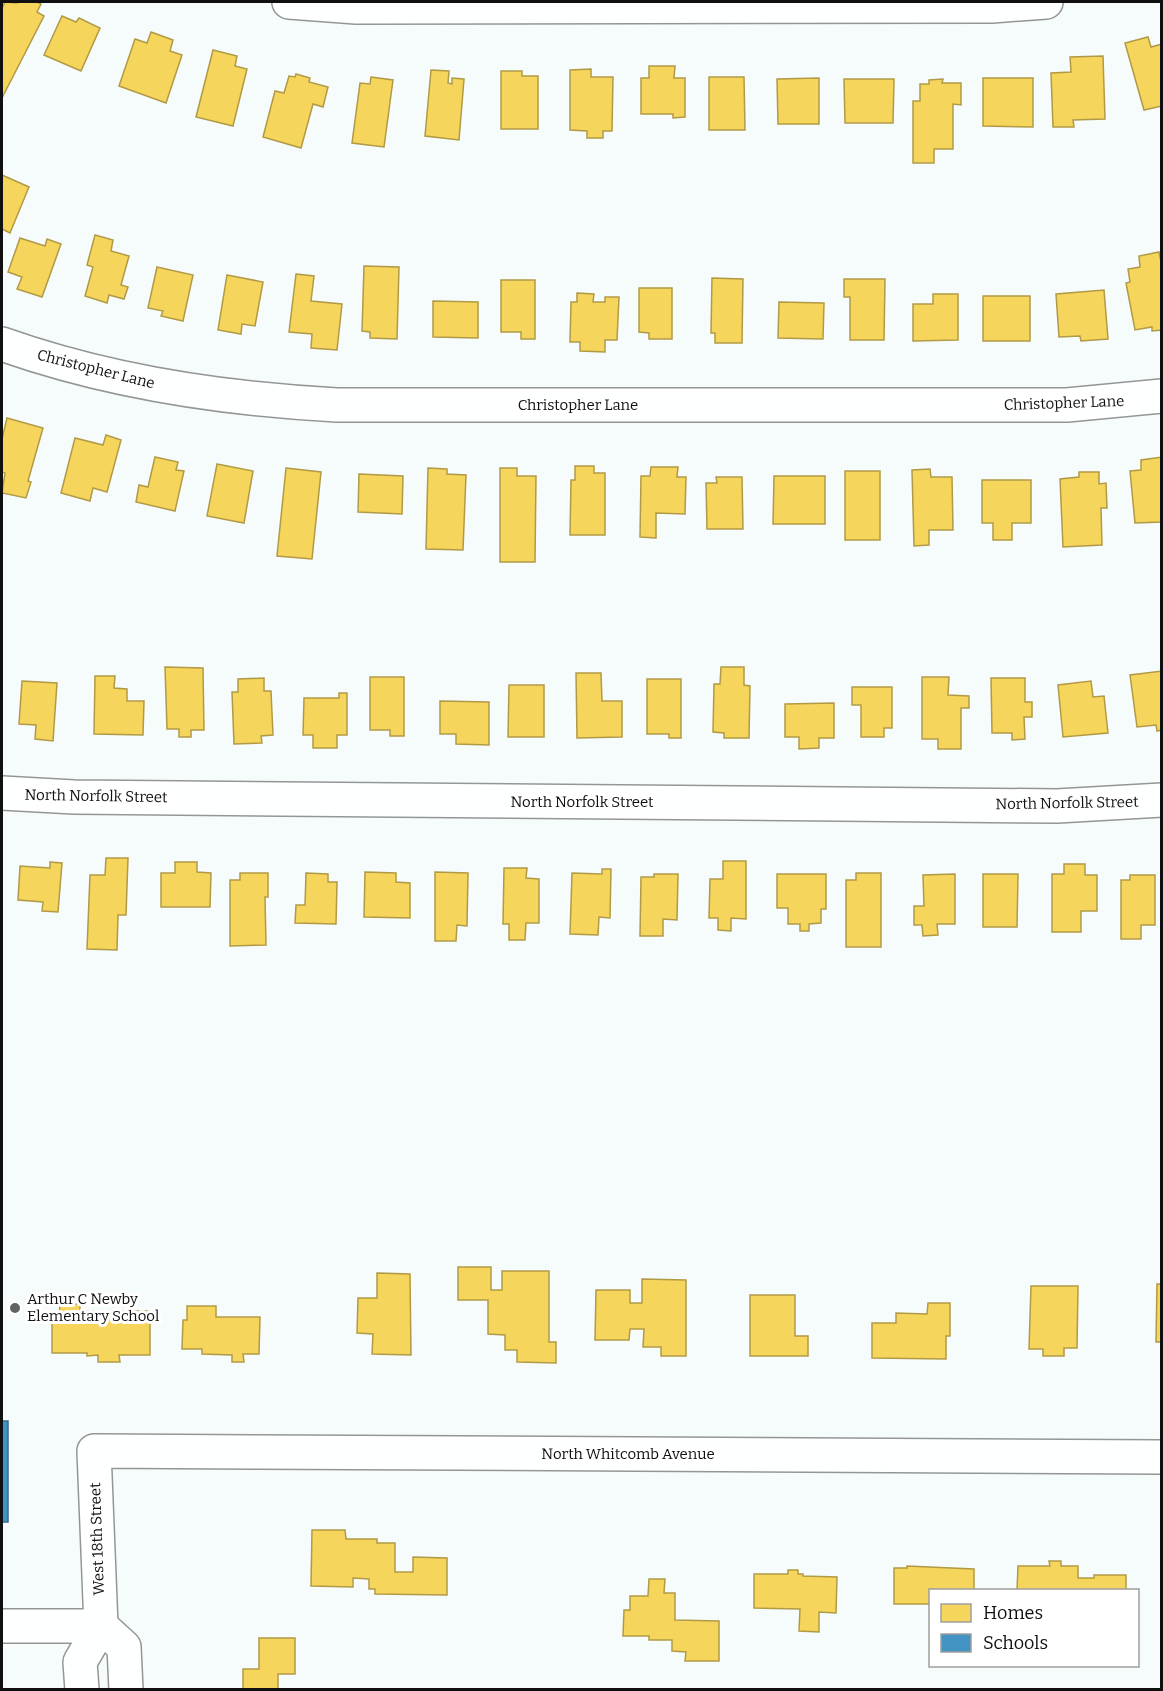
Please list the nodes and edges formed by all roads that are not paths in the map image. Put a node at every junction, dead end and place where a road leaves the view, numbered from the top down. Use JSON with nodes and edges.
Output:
{"nodes":[{"id":1,"x":289,"y":2,"type":"edge"},
{"id":2,"x":1046,"y":2,"type":"edge"},
{"id":3,"x":2,"y":344,"type":"edge"},
{"id":4,"x":1161,"y":396,"type":"edge"},
{"id":5,"x":2,"y":793,"type":"edge"},
{"id":6,"x":1161,"y":800,"type":"edge"},
{"id":7,"x":94,"y":1451,"type":"joint"},
{"id":8,"x":1161,"y":1457,"type":"edge"},
{"id":9,"x":2,"y":1626,"type":"edge"},
{"id":10,"x":100,"y":1626,"type":"junction"},
{"id":11,"x":82,"y":1689,"type":"edge"},
{"id":12,"x":126,"y":1689,"type":"edge"}],
"edges":[{"from":1,"to":2,"type":"street"},
{"from":3,"to":4,"type":"street","name":"Christopher Lane"},
{"from":5,"to":6,"type":"street","name":"North Norfolk Street"},
{"from":7,"to":8,"type":"street","name":"North Whitcomb Avenue"},
{"from":7,"to":10,"type":"street","name":"West 18th Street"},
{"from":9,"to":10,"type":"street"},
{"from":10,"to":11,"type":"street"},
{"from":10,"to":12,"type":"street"}]}
